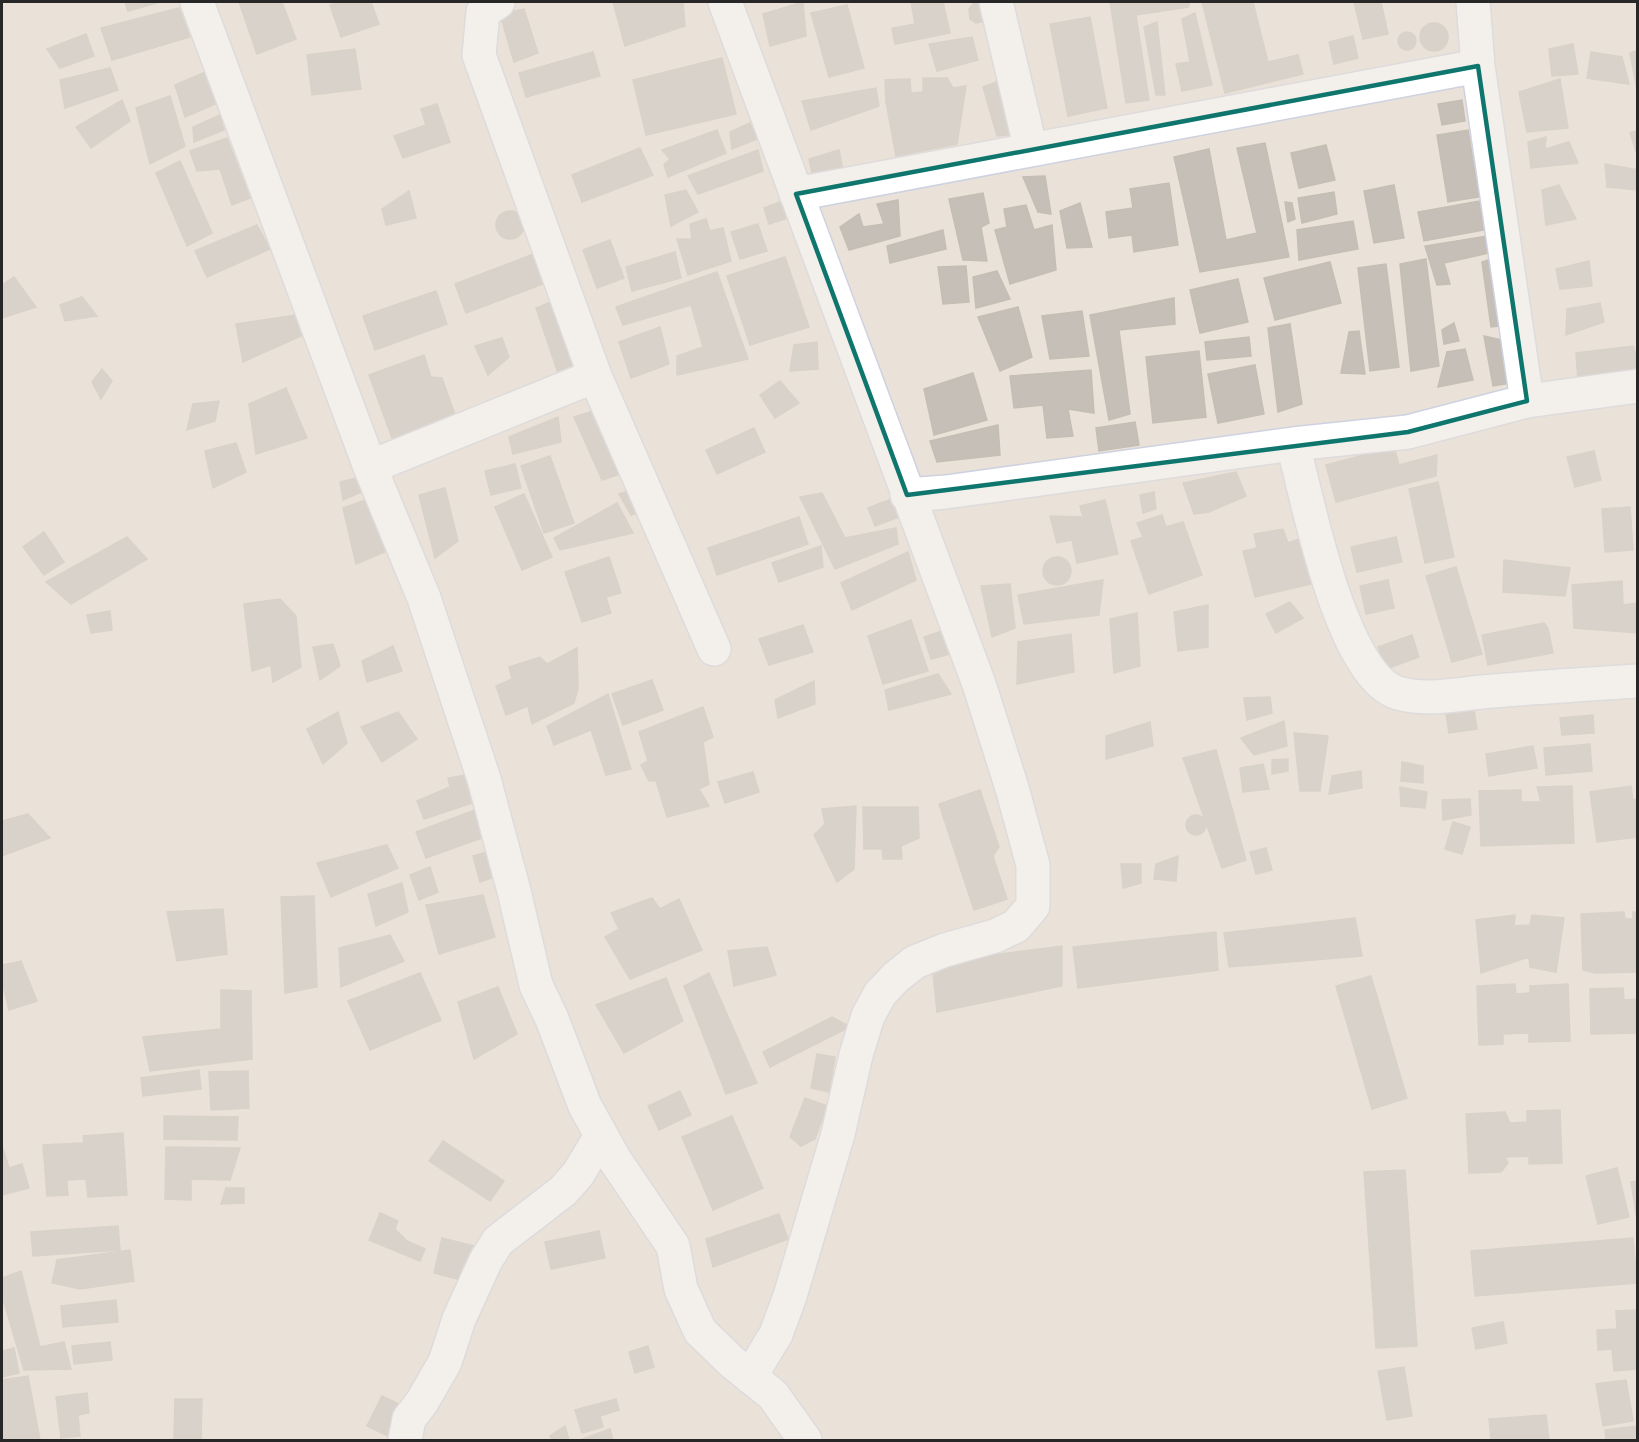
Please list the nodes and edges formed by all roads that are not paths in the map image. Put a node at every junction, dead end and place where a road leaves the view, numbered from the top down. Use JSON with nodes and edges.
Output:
{"nodes":[{"id":1,"x":197,"y":2,"type":"edge"},
{"id":2,"x":498,"y":2,"type":"edge"},
{"id":3,"x":725,"y":2,"type":"edge"},
{"id":4,"x":996,"y":2,"type":"edge"},
{"id":5,"x":1473,"y":2,"type":"edge"},
{"id":6,"x":1478,"y":66,"type":"junction"},
{"id":7,"x":1031,"y":150,"type":"junction"},
{"id":8,"x":796,"y":194,"type":"junction"},
{"id":9,"x":595,"y":376,"type":"junction"},
{"id":10,"x":1638,"y":386,"type":"edge"},
{"id":11,"x":1527,"y":402,"type":"junction"},
{"id":12,"x":1293,"y":444,"type":"junction"},
{"id":13,"x":370,"y":467,"type":"junction"},
{"id":14,"x":908,"y":495,"type":"junction"},
{"id":15,"x":714,"y":649,"type":"dead end"},
{"id":16,"x":1638,"y":681,"type":"edge"},
{"id":17,"x":608,"y":1148,"type":"junction"},
{"id":18,"x":750,"y":1377,"type":"junction"},
{"id":19,"x":405,"y":1440,"type":"edge"},
{"id":20,"x":805,"y":1440,"type":"edge"}],
"edges":[{"from":1,"to":13,"type":"street"},
{"from":2,"to":9,"type":"street"},
{"from":3,"to":8,"type":"street"},
{"from":4,"to":7,"type":"street"},
{"from":5,"to":6,"type":"street"},
{"from":6,"to":7,"type":"street"},
{"from":6,"to":11,"type":"street"},
{"from":7,"to":8,"type":"street"},
{"from":8,"to":14,"type":"street"},
{"from":9,"to":13,"type":"street"},
{"from":9,"to":15,"type":"street"},
{"from":10,"to":11,"type":"street"},
{"from":11,"to":12,"type":"street"},
{"from":12,"to":14,"type":"street"},
{"from":12,"to":16,"type":"street"},
{"from":13,"to":17,"type":"street"},
{"from":14,"to":18,"type":"street"},
{"from":17,"to":18,"type":"street"},
{"from":17,"to":19,"type":"street"},
{"from":18,"to":20,"type":"street"}]}
